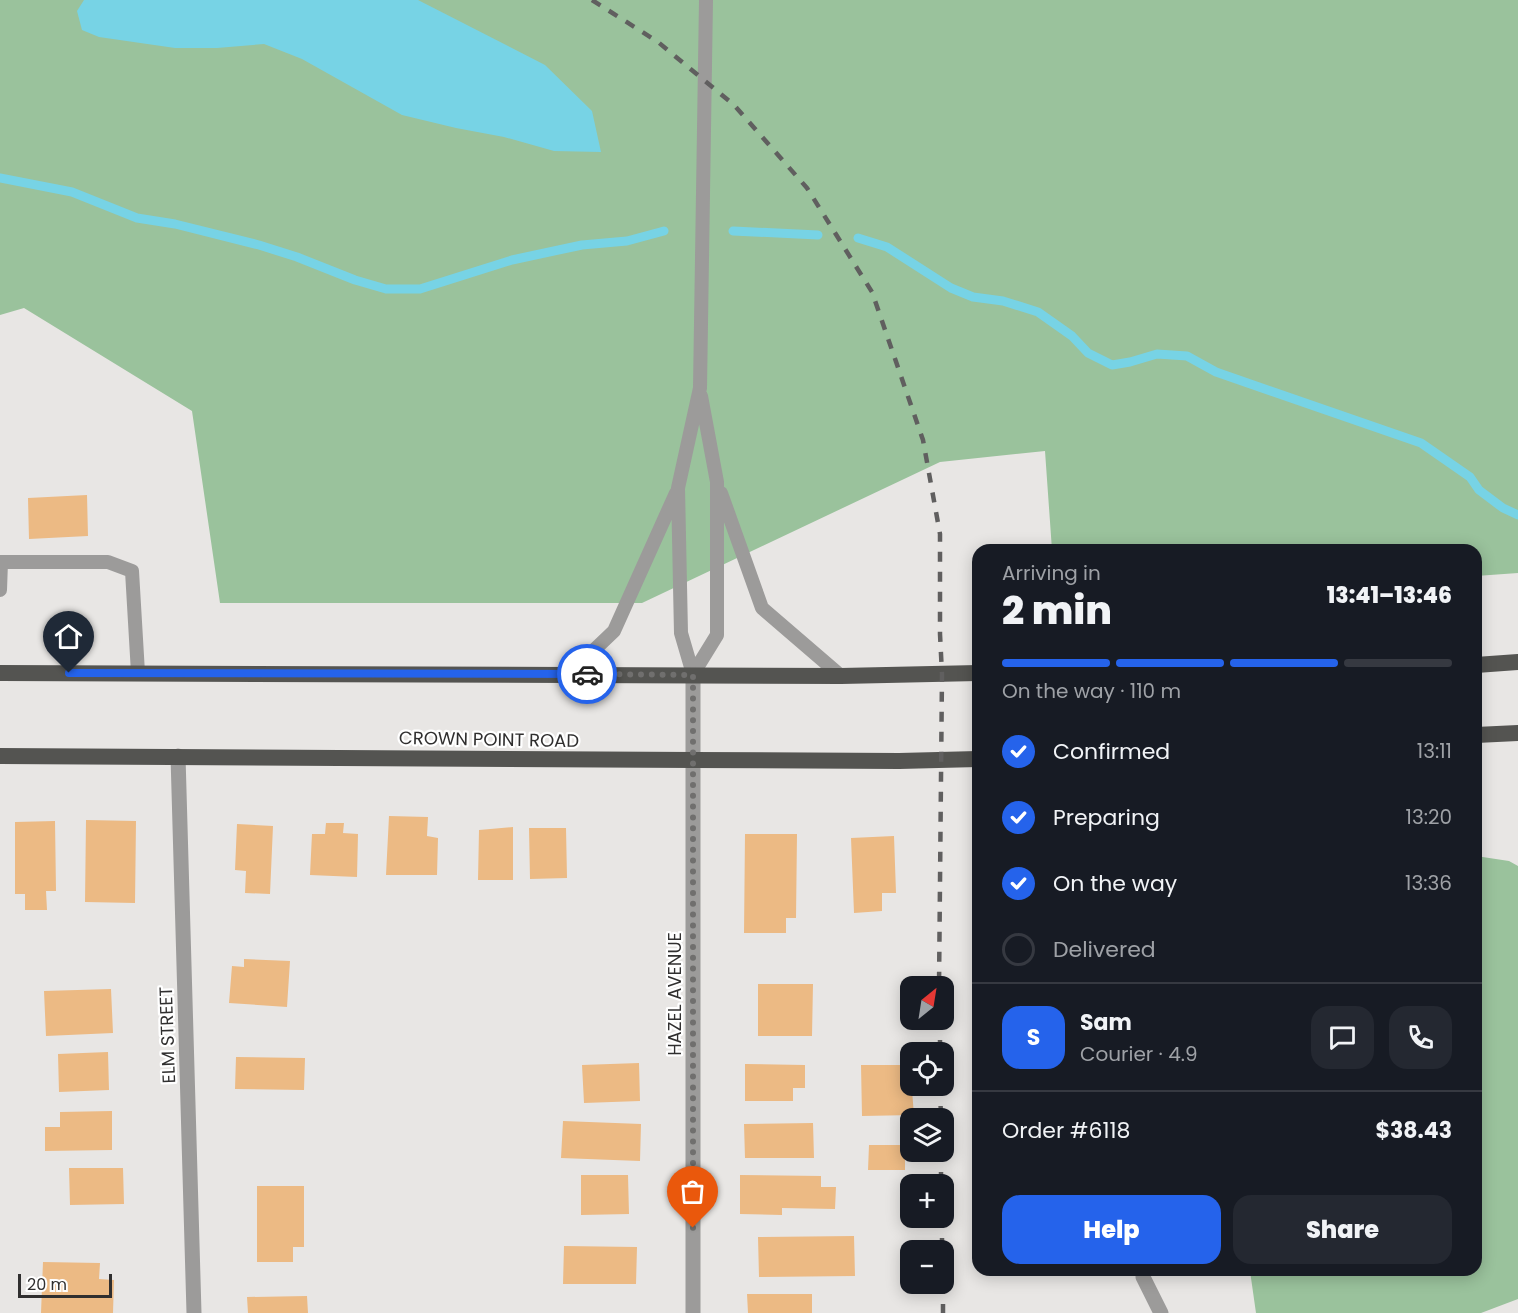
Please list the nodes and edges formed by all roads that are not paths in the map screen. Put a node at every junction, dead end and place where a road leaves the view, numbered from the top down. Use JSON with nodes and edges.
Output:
{"nodes":[{"id":1,"x":706,"y":0,"type":"edge"},
{"id":2,"x":700,"y":388,"type":"junction"},
{"id":3,"x":717,"y":482,"type":"junction"},
{"id":4,"x":678,"y":488,"type":"junction"},
{"id":5,"x":0,"y":590,"type":"edge"},
{"id":6,"x":1518,"y":662,"type":"edge"},
{"id":7,"x":1482,"y":665,"type":"edge"},
{"id":8,"x":0,"y":673,"type":"edge"},
{"id":9,"x":138,"y":673,"type":"junction"},
{"id":10,"x":972,"y":673,"type":"edge"},
{"id":11,"x":569,"y":674,"type":"junction"},
{"id":12,"x":693,"y":675,"type":"junction"},
{"id":13,"x":841,"y":676,"type":"junction"},
{"id":14,"x":1518,"y":733,"type":"edge"},
{"id":15,"x":1482,"y":735,"type":"edge"},
{"id":16,"x":0,"y":756,"type":"edge"},
{"id":17,"x":178,"y":756,"type":"junction"},
{"id":18,"x":972,"y":759,"type":"edge"},
{"id":19,"x":693,"y":760,"type":"junction"},
{"id":20,"x":1143,"y":1276,"type":"edge"},
{"id":21,"x":194,"y":1313,"type":"edge"},
{"id":22,"x":693,"y":1313,"type":"edge"},
{"id":23,"x":1161,"y":1313,"type":"edge"}],
"edges":[{"from":1,"to":2,"type":"lane"},
{"from":2,"to":3,"type":"lane"},
{"from":2,"to":4,"type":"lane"},
{"from":3,"to":12,"type":"lane"},
{"from":3,"to":13,"type":"lane"},
{"from":4,"to":11,"type":"lane"},
{"from":4,"to":12,"type":"lane"},
{"from":5,"to":9,"type":"lane"},
{"from":6,"to":7,"type":"highway"},
{"from":8,"to":9,"type":"highway"},
{"from":9,"to":11,"type":"highway"},
{"from":10,"to":13,"type":"highway"},
{"from":11,"to":12,"type":"highway"},
{"from":12,"to":13,"type":"highway"},
{"from":12,"to":19,"type":"street","name":"HAZEL AVENUE"},
{"from":14,"to":15,"type":"highway"},
{"from":16,"to":17,"type":"highway","name":"CROWN POINT ROAD"},
{"from":17,"to":19,"type":"highway","name":"CROWN POINT ROAD"},
{"from":17,"to":21,"type":"street","name":"ELM STREET"},
{"from":18,"to":19,"type":"highway","name":"CROWN POINT ROAD"},
{"from":19,"to":22,"type":"street","name":"HAZEL AVENUE"},
{"from":20,"to":23,"type":"street"}]}
